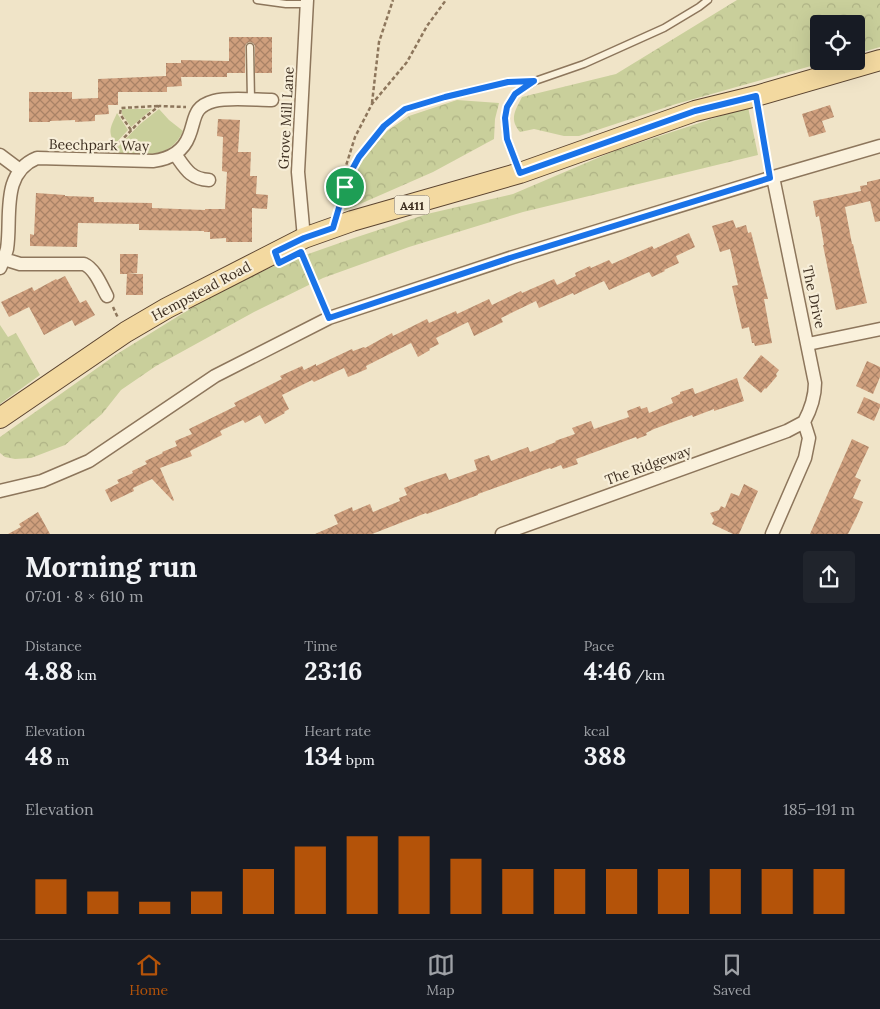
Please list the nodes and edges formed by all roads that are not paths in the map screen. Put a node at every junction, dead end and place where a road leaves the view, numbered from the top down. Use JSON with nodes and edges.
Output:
{"nodes":[{"id":1,"x":257,"y":0,"type":"edge"},
{"id":2,"x":708,"y":0,"type":"edge"},
{"id":3,"x":307,"y":2,"type":"edge"},
{"id":4,"x":250,"y":47,"type":"dead end"},
{"id":5,"x":880,"y":60,"type":"edge"},
{"id":6,"x":251,"y":100,"type":"junction"},
{"id":7,"x":272,"y":100,"type":"dead end"},
{"id":8,"x":880,"y":146,"type":"edge"},
{"id":9,"x":175,"y":154,"type":"junction"},
{"id":10,"x":0,"y":155,"type":"edge"},
{"id":11,"x":20,"y":170,"type":"junction"},
{"id":12,"x":520,"y":173,"type":"junction"},
{"id":13,"x":772,"y":177,"type":"junction"},
{"id":14,"x":209,"y":180,"type":"dead end"},
{"id":15,"x":302,"y":245,"type":"junction"},
{"id":16,"x":2,"y":263,"type":"edge"},
{"id":17,"x":107,"y":296,"type":"dead end"},
{"id":18,"x":880,"y":330,"type":"edge"},
{"id":19,"x":808,"y":344,"type":"junction"},
{"id":20,"x":0,"y":418,"type":"edge"},
{"id":21,"x":804,"y":422,"type":"junction"},
{"id":22,"x":0,"y":491,"type":"edge"},
{"id":23,"x":502,"y":534,"type":"edge"},
{"id":24,"x":772,"y":534,"type":"edge"}],
"edges":[{"from":1,"to":3,"type":"lane"},
{"from":2,"to":12,"type":"lane"},
{"from":3,"to":15,"type":"street","name":"Grove Mill Lane"},
{"from":4,"to":6,"type":"lane"},
{"from":5,"to":12,"type":"main road","name":"Hempstead Road","number":"A411"},
{"from":6,"to":7,"type":"street"},
{"from":6,"to":9,"type":"street"},
{"from":8,"to":13,"type":"street"},
{"from":9,"to":11,"type":"street","name":"Beechpark Way"},
{"from":9,"to":14,"type":"street"},
{"from":10,"to":11,"type":"street"},
{"from":11,"to":16,"type":"street"},
{"from":12,"to":15,"type":"main road","name":"Hempstead Road","number":"A411"},
{"from":13,"to":19,"type":"street","name":"The Drive"},
{"from":13,"to":22,"type":"street"},
{"from":15,"to":20,"type":"main road","name":"Hempstead Road","number":"A411"},
{"from":16,"to":17,"type":"street"},
{"from":18,"to":19,"type":"street"},
{"from":19,"to":21,"type":"street","name":"The Drive"},
{"from":21,"to":23,"type":"street","name":"The Ridgeway"},
{"from":21,"to":24,"type":"street"}]}
